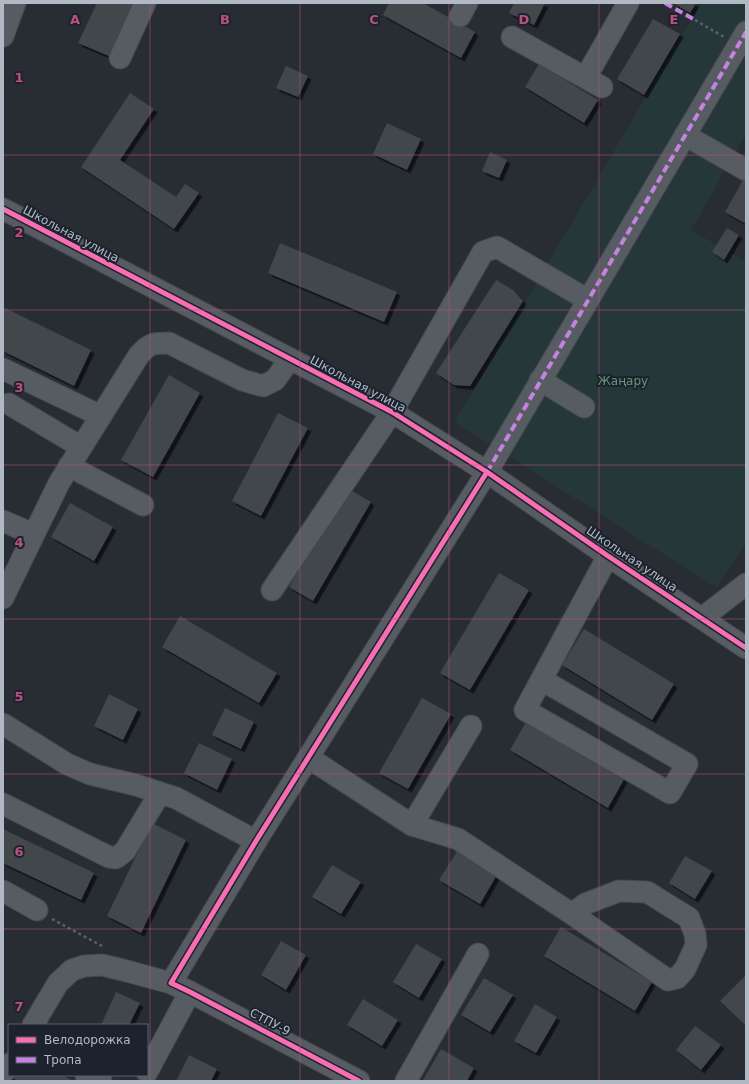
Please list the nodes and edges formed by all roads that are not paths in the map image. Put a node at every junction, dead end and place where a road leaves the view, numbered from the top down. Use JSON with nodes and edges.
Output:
{"nodes":[{"id":1,"x":145,"y":3,"type":"edge"},
{"id":2,"x":628,"y":3,"type":"edge"},
{"id":3,"x":512,"y":37,"type":"dead end"},
{"id":4,"x":742,"y":38,"type":"edge"},
{"id":5,"x":120,"y":58,"type":"dead end"},
{"id":6,"x":685,"y":135,"type":"junction"},
{"id":7,"x":746,"y":170,"type":"edge"},
{"id":8,"x":3,"y":209,"type":"edge"},
{"id":9,"x":588,"y":300,"type":"junction"},
{"id":10,"x":290,"y":359,"type":"junction"},
{"id":11,"x":3,"y":369,"type":"edge"},
{"id":12,"x":540,"y":380,"type":"junction"},
{"id":13,"x":584,"y":407,"type":"dead end"},
{"id":14,"x":6,"y":409,"type":"edge"},
{"id":15,"x":392,"y":412,"type":"junction"},
{"id":16,"x":101,"y":416,"type":"junction"},
{"id":17,"x":81,"y":448,"type":"junction"},
{"id":18,"x":69,"y":466,"type":"junction"},
{"id":19,"x":487,"y":472,"type":"junction"},
{"id":20,"x":143,"y":505,"type":"dead end"},
{"id":21,"x":3,"y":521,"type":"edge"},
{"id":22,"x":33,"y":534,"type":"junction"},
{"id":23,"x":608,"y":556,"type":"junction"},
{"id":24,"x":746,"y":584,"type":"edge"},
{"id":25,"x":272,"y":590,"type":"dead end"},
{"id":26,"x":3,"y":598,"type":"edge"},
{"id":27,"x":702,"y":618,"type":"junction"},
{"id":28,"x":746,"y":648,"type":"edge"},
{"id":29,"x":542,"y":680,"type":"junction"},
{"id":30,"x":3,"y":724,"type":"edge"},
{"id":31,"x":471,"y":726,"type":"dead end"},
{"id":32,"x":309,"y":758,"type":"junction"},
{"id":33,"x":160,"y":793,"type":"junction"},
{"id":34,"x":3,"y":804,"type":"edge"},
{"id":35,"x":412,"y":825,"type":"junction"},
{"id":36,"x":256,"y":841,"type":"junction"},
{"id":37,"x":3,"y":890,"type":"edge"},
{"id":38,"x":37,"y":910,"type":"road end"},
{"id":39,"x":572,"y":914,"type":"junction"},
{"id":40,"x":478,"y":954,"type":"dead end"},
{"id":41,"x":171,"y":983,"type":"junction"},
{"id":42,"x":190,"y":992,"type":"junction"},
{"id":43,"x":34,"y":1024,"type":"edge"},
{"id":44,"x":148,"y":1070,"type":"edge"},
{"id":45,"x":88,"y":1076,"type":"edge"},
{"id":46,"x":101,"y":1081,"type":"edge"},
{"id":47,"x":359,"y":1081,"type":"edge"},
{"id":48,"x":406,"y":1081,"type":"edge"}],
"edges":[{"from":1,"to":5,"type":"street"},
{"from":2,"to":3,"type":"street"},
{"from":4,"to":6,"type":"street"},
{"from":6,"to":7,"type":"street"},
{"from":6,"to":9,"type":"street"},
{"from":8,"to":10,"type":"street","name":"Школьная улица"},
{"from":9,"to":12,"type":"street"},
{"from":9,"to":15,"type":"street"},
{"from":10,"to":15,"type":"street","name":"Школьная улица"},
{"from":10,"to":16,"type":"street"},
{"from":11,"to":14,"type":"street"},
{"from":11,"to":16,"type":"street"},
{"from":12,"to":13,"type":"street"},
{"from":12,"to":19,"type":"street"},
{"from":14,"to":17,"type":"street"},
{"from":15,"to":19,"type":"street","name":"Школьная улица"},
{"from":15,"to":25,"type":"street"},
{"from":16,"to":17,"type":"street"},
{"from":17,"to":18,"type":"street"},
{"from":18,"to":20,"type":"street"},
{"from":18,"to":22,"type":"street"},
{"from":19,"to":23,"type":"street","name":"Школьная улица"},
{"from":19,"to":32,"type":"street"},
{"from":21,"to":22,"type":"street"},
{"from":22,"to":26,"type":"street"},
{"from":23,"to":27,"type":"street","name":"Школьная улица"},
{"from":23,"to":29,"type":"street"},
{"from":24,"to":27,"type":"street"},
{"from":27,"to":28,"type":"street","name":"Школьная улица"},
{"from":29,"to":29,"type":"street"},
{"from":30,"to":33,"type":"street"},
{"from":31,"to":35,"type":"street"},
{"from":32,"to":35,"type":"street"},
{"from":32,"to":36,"type":"street"},
{"from":33,"to":34,"type":"street"},
{"from":33,"to":36,"type":"street"},
{"from":35,"to":39,"type":"street"},
{"from":36,"to":41,"type":"street"},
{"from":37,"to":38,"type":"street"},
{"from":39,"to":39,"type":"street"},
{"from":40,"to":48,"type":"street"},
{"from":41,"to":42,"type":"street","name":"СТПУ-9"},
{"from":41,"to":43,"type":"street","name":"СТПУ-9"},
{"from":42,"to":44,"type":"street"},
{"from":42,"to":47,"type":"street","name":"СТПУ-9"},
{"from":45,"to":46,"type":"street"}]}
